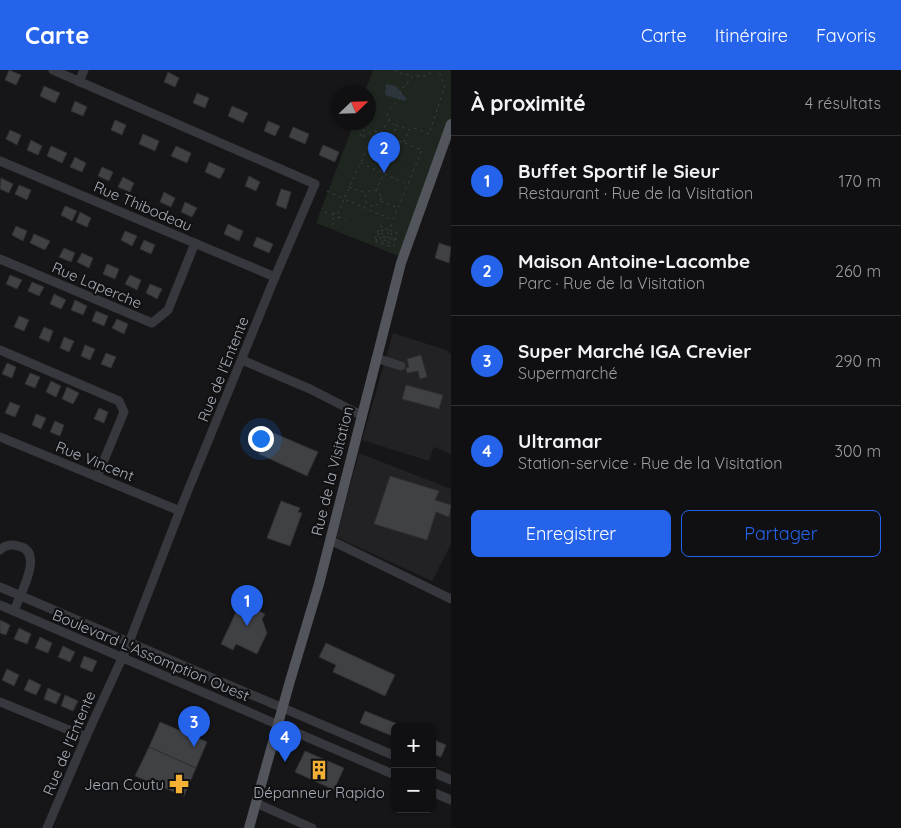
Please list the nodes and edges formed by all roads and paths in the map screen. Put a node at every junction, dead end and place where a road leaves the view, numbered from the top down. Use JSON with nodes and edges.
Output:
{"nodes":[{"id":1,"x":53,"y":70,"type":"edge"},
{"id":2,"x":84,"y":70,"type":"edge"},
{"id":3,"x":397,"y":70,"type":"edge"},
{"id":4,"x":432,"y":70,"type":"edge"},
{"id":5,"x":440,"y":70,"type":"edge"},
{"id":6,"x":413,"y":76,"type":"junction"},
{"id":7,"x":79,"y":82,"type":"junction"},
{"id":8,"x":390,"y":120,"type":"junction"},
{"id":9,"x":451,"y":124,"type":"edge"},
{"id":10,"x":396,"y":125,"type":"junction"},
{"id":11,"x":410,"y":130,"type":"junction"},
{"id":12,"x":381,"y":133,"type":"junction"},
{"id":13,"x":364,"y":135,"type":"dead end"},
{"id":14,"x":373,"y":135,"type":"junction"},
{"id":15,"x":392,"y":138,"type":"junction"},
{"id":16,"x":398,"y":140,"type":"junction"},
{"id":17,"x":404,"y":142,"type":"junction"},
{"id":18,"x":0,"y":161,"type":"edge"},
{"id":19,"x":360,"y":163,"type":"junction"},
{"id":20,"x":383,"y":173,"type":"junction"},
{"id":21,"x":408,"y":184,"type":"junction"},
{"id":22,"x":349,"y":186,"type":"junction"},
{"id":23,"x":327,"y":190,"type":"dead end"},
{"id":24,"x":376,"y":191,"type":"junction"},
{"id":25,"x":366,"y":194,"type":"junction"},
{"id":26,"x":344,"y":198,"type":"junction"},
{"id":27,"x":381,"y":201,"type":"junction"},
{"id":28,"x":369,"y":205,"type":"junction"},
{"id":29,"x":398,"y":208,"type":"junction"},
{"id":30,"x":368,"y":209,"type":"junction"},
{"id":31,"x":325,"y":212,"type":"dead end"},
{"id":32,"x":338,"y":213,"type":"junction"},
{"id":33,"x":333,"y":215,"type":"junction"},
{"id":34,"x":339,"y":217,"type":"junction"},
{"id":35,"x":335,"y":219,"type":"junction"},
{"id":36,"x":346,"y":220,"type":"dead end"},
{"id":37,"x":393,"y":220,"type":"junction"},
{"id":38,"x":332,"y":225,"type":"dead end"},
{"id":39,"x":383,"y":238,"type":"dead end"},
{"id":40,"x":195,"y":243,"type":"junction"},
{"id":41,"x":0,"y":259,"type":"edge"},
{"id":42,"x":275,"y":277,"type":"junction"},
{"id":43,"x":0,"y":350,"type":"edge"},
{"id":44,"x":376,"y":358,"type":"junction"},
{"id":45,"x":242,"y":360,"type":"junction"},
{"id":46,"x":401,"y":366,"type":"dead end"},
{"id":47,"x":361,"y":415,"type":"junction"},
{"id":48,"x":0,"y":437,"type":"edge"},
{"id":49,"x":97,"y":477,"type":"junction"},
{"id":50,"x":180,"y":511,"type":"junction"},
{"id":51,"x":330,"y":540,"type":"junction"},
{"id":52,"x":0,"y":550,"type":"edge"},
{"id":53,"x":0,"y":587,"type":"edge"},
{"id":54,"x":20,"y":595,"type":"junction"},
{"id":55,"x":451,"y":599,"type":"edge"},
{"id":56,"x":0,"y":605,"type":"edge"},
{"id":57,"x":14,"y":611,"type":"junction"},
{"id":58,"x":129,"y":642,"type":"junction"},
{"id":59,"x":122,"y":657,"type":"junction"},
{"id":60,"x":1,"y":705,"type":"edge"},
{"id":61,"x":283,"y":707,"type":"junction"},
{"id":62,"x":278,"y":725,"type":"junction"},
{"id":63,"x":345,"y":734,"type":"junction"},
{"id":64,"x":86,"y":737,"type":"junction"},
{"id":65,"x":339,"y":750,"type":"junction"},
{"id":66,"x":391,"y":754,"type":"edge"},
{"id":67,"x":391,"y":773,"type":"edge"},
{"id":68,"x":436,"y":774,"type":"edge"},
{"id":69,"x":451,"y":780,"type":"edge"},
{"id":70,"x":436,"y":794,"type":"edge"},
{"id":71,"x":451,"y":800,"type":"edge"},
{"id":72,"x":256,"y":803,"type":"junction"},
{"id":73,"x":48,"y":828,"type":"edge"},
{"id":74,"x":249,"y":828,"type":"edge"},
{"id":75,"x":312,"y":828,"type":"edge"}],
"edges":[{"from":1,"to":7,"type":"street","name":"Rue de l'Entente"},
{"from":2,"to":7,"type":"street"},
{"from":3,"to":6,"type":"path"},
{"from":4,"to":6,"type":"path"},
{"from":5,"to":11,"type":"path"},
{"from":6,"to":8,"type":"path"},
{"from":7,"to":42,"type":"street","name":"Rue de l'Entente"},
{"from":8,"to":10,"type":"path"},
{"from":8,"to":12,"type":"path"},
{"from":9,"to":44,"type":"main road","name":"Rue de la Visitation"},
{"from":10,"to":11,"type":"path"},
{"from":10,"to":15,"type":"path"},
{"from":11,"to":17,"type":"path"},
{"from":12,"to":14,"type":"path"},
{"from":12,"to":15,"type":"path"},
{"from":13,"to":14,"type":"path"},
{"from":14,"to":19,"type":"path"},
{"from":15,"to":16,"type":"path"},
{"from":16,"to":17,"type":"path"},
{"from":16,"to":20,"type":"path"},
{"from":17,"to":21,"type":"path"},
{"from":18,"to":40,"type":"street","name":"Rue Thibodeau"},
{"from":19,"to":20,"type":"path"},
{"from":19,"to":22,"type":"path"},
{"from":20,"to":21,"type":"path"},
{"from":20,"to":24,"type":"path"},
{"from":21,"to":29,"type":"path"},
{"from":22,"to":25,"type":"path"},
{"from":22,"to":26,"type":"path"},
{"from":23,"to":26,"type":"path"},
{"from":24,"to":25,"type":"path"},
{"from":24,"to":27,"type":"path"},
{"from":25,"to":28,"type":"path"},
{"from":26,"to":30,"type":"path"},
{"from":26,"to":32,"type":"path"},
{"from":27,"to":28,"type":"path"},
{"from":27,"to":29,"type":"path"},
{"from":28,"to":30,"type":"path"},
{"from":29,"to":37,"type":"path"},
{"from":30,"to":37,"type":"path"},
{"from":31,"to":33,"type":"path"},
{"from":32,"to":33,"type":"path"},
{"from":32,"to":34,"type":"path"},
{"from":33,"to":35,"type":"path"},
{"from":34,"to":35,"type":"path"},
{"from":34,"to":36,"type":"path"},
{"from":35,"to":38,"type":"path"},
{"from":37,"to":39,"type":"path"},
{"from":40,"to":41,"type":"street","name":"Rue Laperche"},
{"from":40,"to":42,"type":"street","name":"Rue Thibodeau"},
{"from":42,"to":45,"type":"street","name":"Rue de l'Entente"},
{"from":43,"to":49,"type":"street"},
{"from":44,"to":46,"type":"street"},
{"from":44,"to":47,"type":"main road","name":"Rue de la Visitation"},
{"from":45,"to":47,"type":"street"},
{"from":45,"to":50,"type":"street","name":"Rue de l'Entente"},
{"from":47,"to":51,"type":"main road","name":"Rue de la Visitation"},
{"from":48,"to":49,"type":"street","name":"Rue Vincent"},
{"from":49,"to":50,"type":"street","name":"Rue Vincent"},
{"from":50,"to":58,"type":"street","name":"Rue de l'Entente"},
{"from":51,"to":55,"type":"street"},
{"from":51,"to":61,"type":"main road","name":"Rue de la Visitation"},
{"from":52,"to":54,"type":"street"},
{"from":53,"to":54,"type":"street","name":"Boulevard L'Assomption Ouest"},
{"from":54,"to":57,"type":"street"},
{"from":54,"to":58,"type":"street","name":"Boulevard L'Assomption Ouest"},
{"from":56,"to":57,"type":"street","name":"Boulevard L'Assomption Ouest"},
{"from":57,"to":59,"type":"street","name":"Boulevard L'Assomption Ouest"},
{"from":58,"to":59,"type":"street","name":"Rue de l'Entente"},
{"from":58,"to":61,"type":"street","name":"Boulevard L'Assomption Ouest"},
{"from":59,"to":62,"type":"street","name":"Boulevard L'Assomption Ouest"},
{"from":59,"to":64,"type":"street","name":"Rue de l'Entente"},
{"from":60,"to":64,"type":"street"},
{"from":61,"to":62,"type":"main road","name":"Rue de la Visitation"},
{"from":61,"to":63,"type":"street","name":"Boulevard L'Assomption Ouest"},
{"from":62,"to":65,"type":"street","name":"Boulevard L'Assomption Ouest"},
{"from":62,"to":72,"type":"main road","name":"Rue de la Visitation"},
{"from":63,"to":65,"type":"street"},
{"from":63,"to":66,"type":"street","name":"Boulevard L'Assomption Ouest"},
{"from":64,"to":73,"type":"street","name":"Rue de l'Entente"},
{"from":65,"to":67,"type":"street","name":"Boulevard L'Assomption Ouest"},
{"from":68,"to":69,"type":"street"},
{"from":70,"to":71,"type":"street"},
{"from":72,"to":74,"type":"main road","name":"Rue de la Visitation"},
{"from":72,"to":75,"type":"street"}]}
